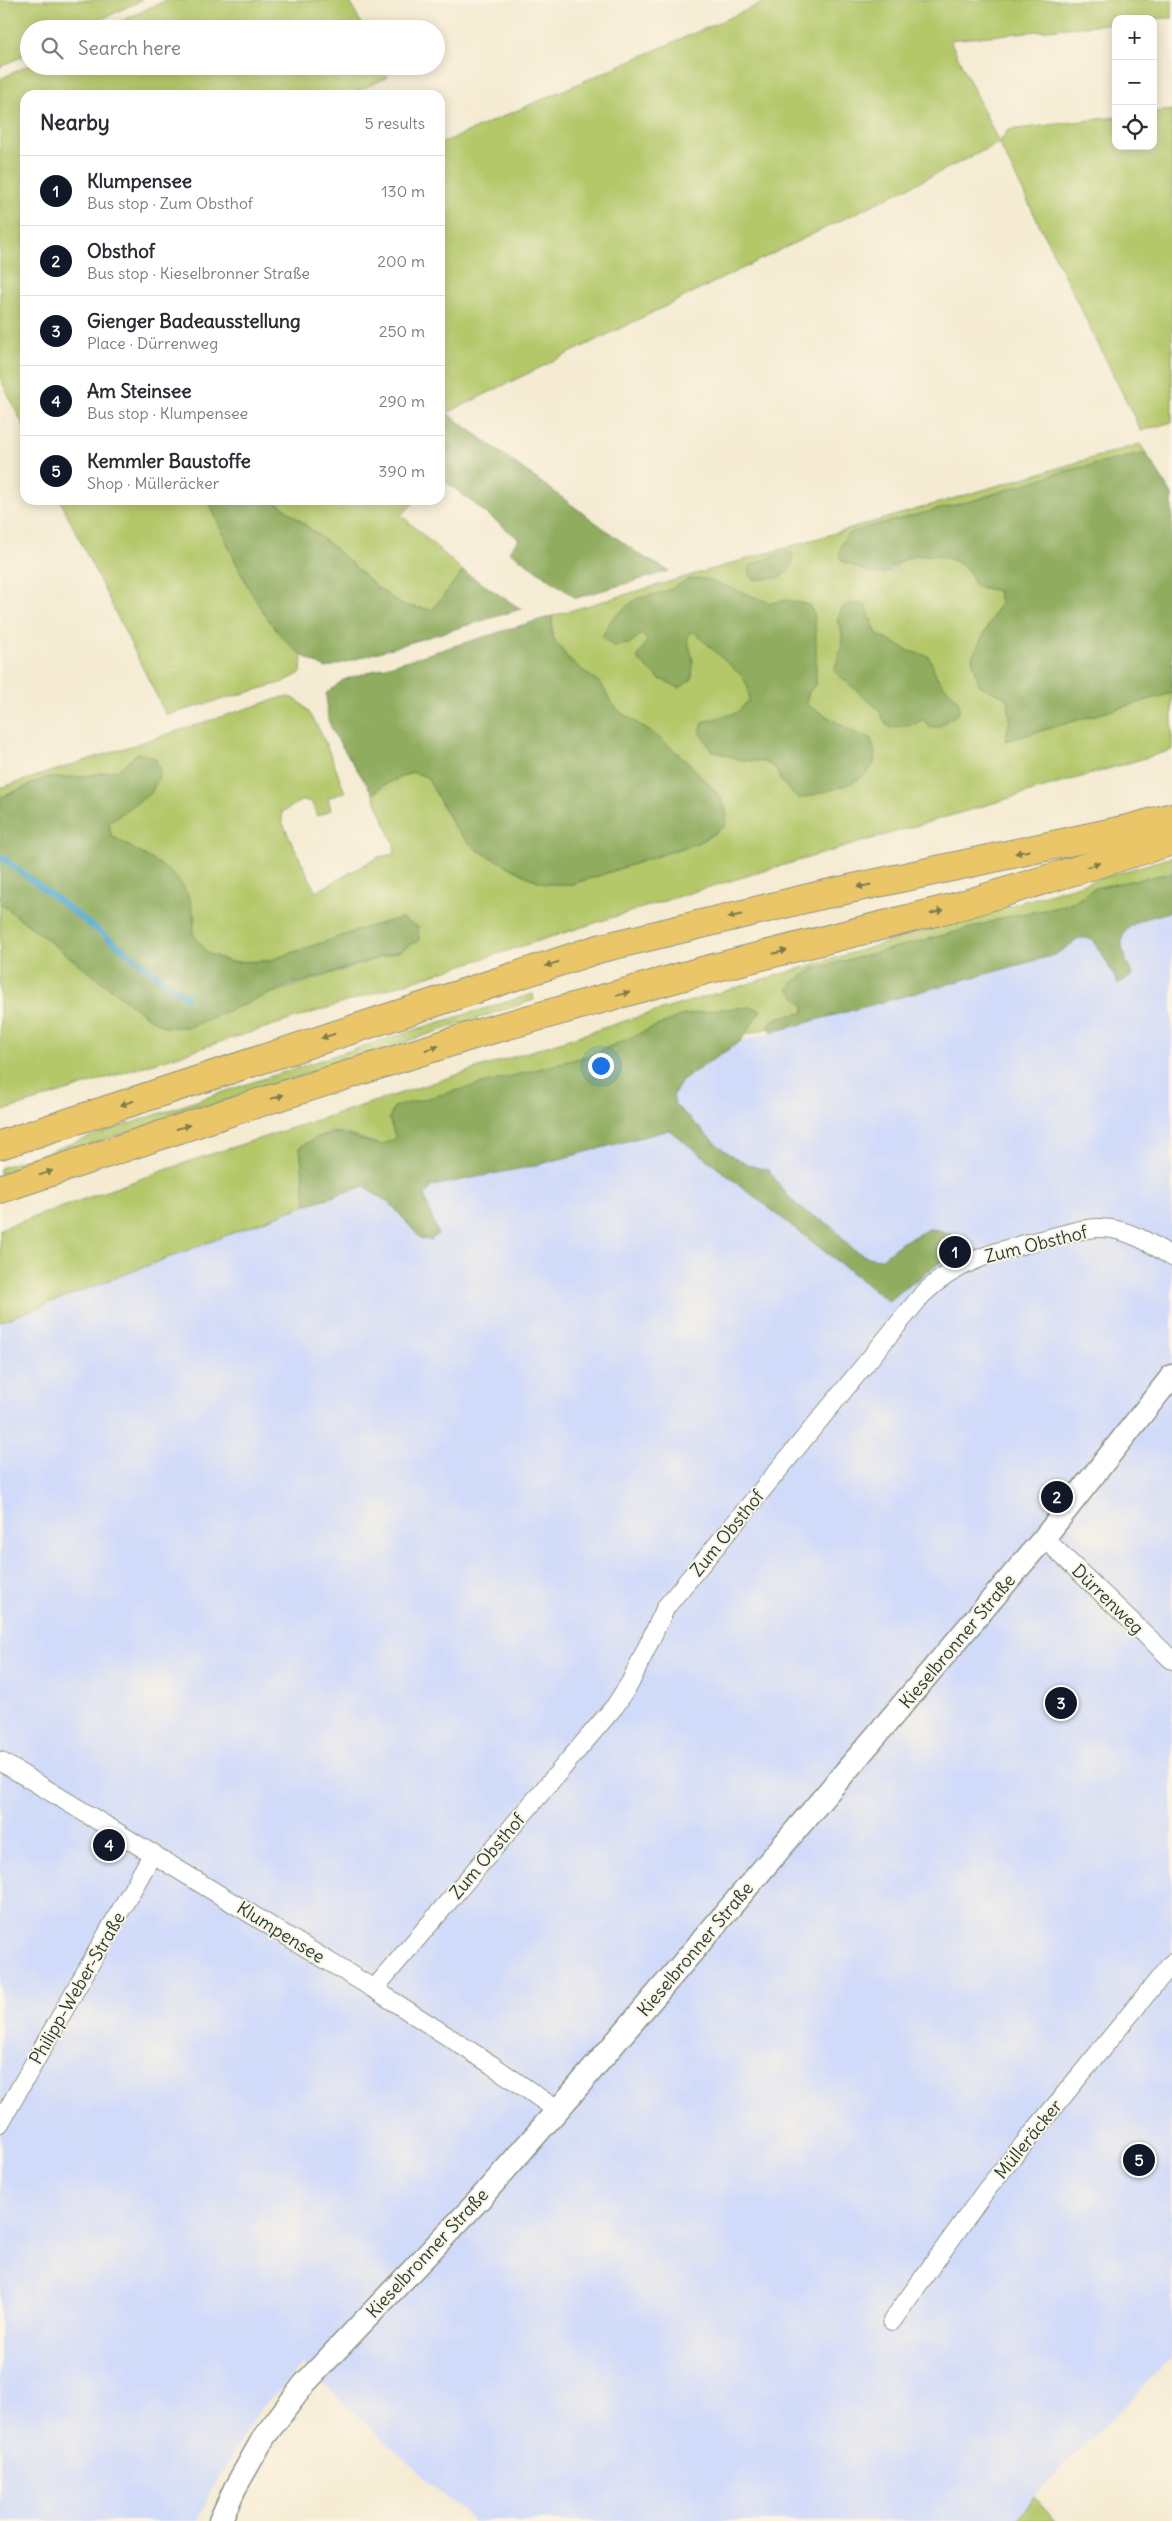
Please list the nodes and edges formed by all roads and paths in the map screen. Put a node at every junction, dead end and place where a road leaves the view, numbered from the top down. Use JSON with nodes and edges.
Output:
{"nodes":[{"id":1,"x":1172,"y":817,"type":"edge"},
{"id":2,"x":1172,"y":841,"type":"edge"},
{"id":3,"x":0,"y":1145,"type":"edge"},
{"id":4,"x":0,"y":1189,"type":"edge"},
{"id":5,"x":1172,"y":1257,"type":"edge"},
{"id":6,"x":1172,"y":1376,"type":"edge"},
{"id":7,"x":1044,"y":1538,"type":"junction"},
{"id":8,"x":1172,"y":1660,"type":"edge"},
{"id":9,"x":0,"y":1761,"type":"edge"},
{"id":10,"x":153,"y":1853,"type":"junction"},
{"id":11,"x":1172,"y":1963,"type":"edge"},
{"id":12,"x":374,"y":1989,"type":"junction"},
{"id":13,"x":557,"y":2110,"type":"junction"},
{"id":14,"x":0,"y":2123,"type":"edge"},
{"id":15,"x":892,"y":2321,"type":"dead end"},
{"id":16,"x":220,"y":2521,"type":"edge"}],
"edges":[{"from":1,"to":3,"type":"highway","one_way":true},
{"from":4,"to":2,"type":"highway","one_way":true},
{"from":5,"to":12,"type":"street","name":"Zum Obsthof"},
{"from":6,"to":7,"type":"street","name":"Kieselbronner Straße"},
{"from":7,"to":8,"type":"street","name":"Dürrenweg"},
{"from":7,"to":13,"type":"street","name":"Kieselbronner Straße"},
{"from":9,"to":10,"type":"street","name":"Klumpensee"},
{"from":10,"to":12,"type":"street","name":"Klumpensee"},
{"from":10,"to":14,"type":"street","name":"Philipp-Weber-Straße"},
{"from":11,"to":15,"type":"street","name":"Mülleräcker"},
{"from":12,"to":13,"type":"street","name":"Klumpensee"},
{"from":13,"to":16,"type":"street","name":"Kieselbronner Straße"}]}
